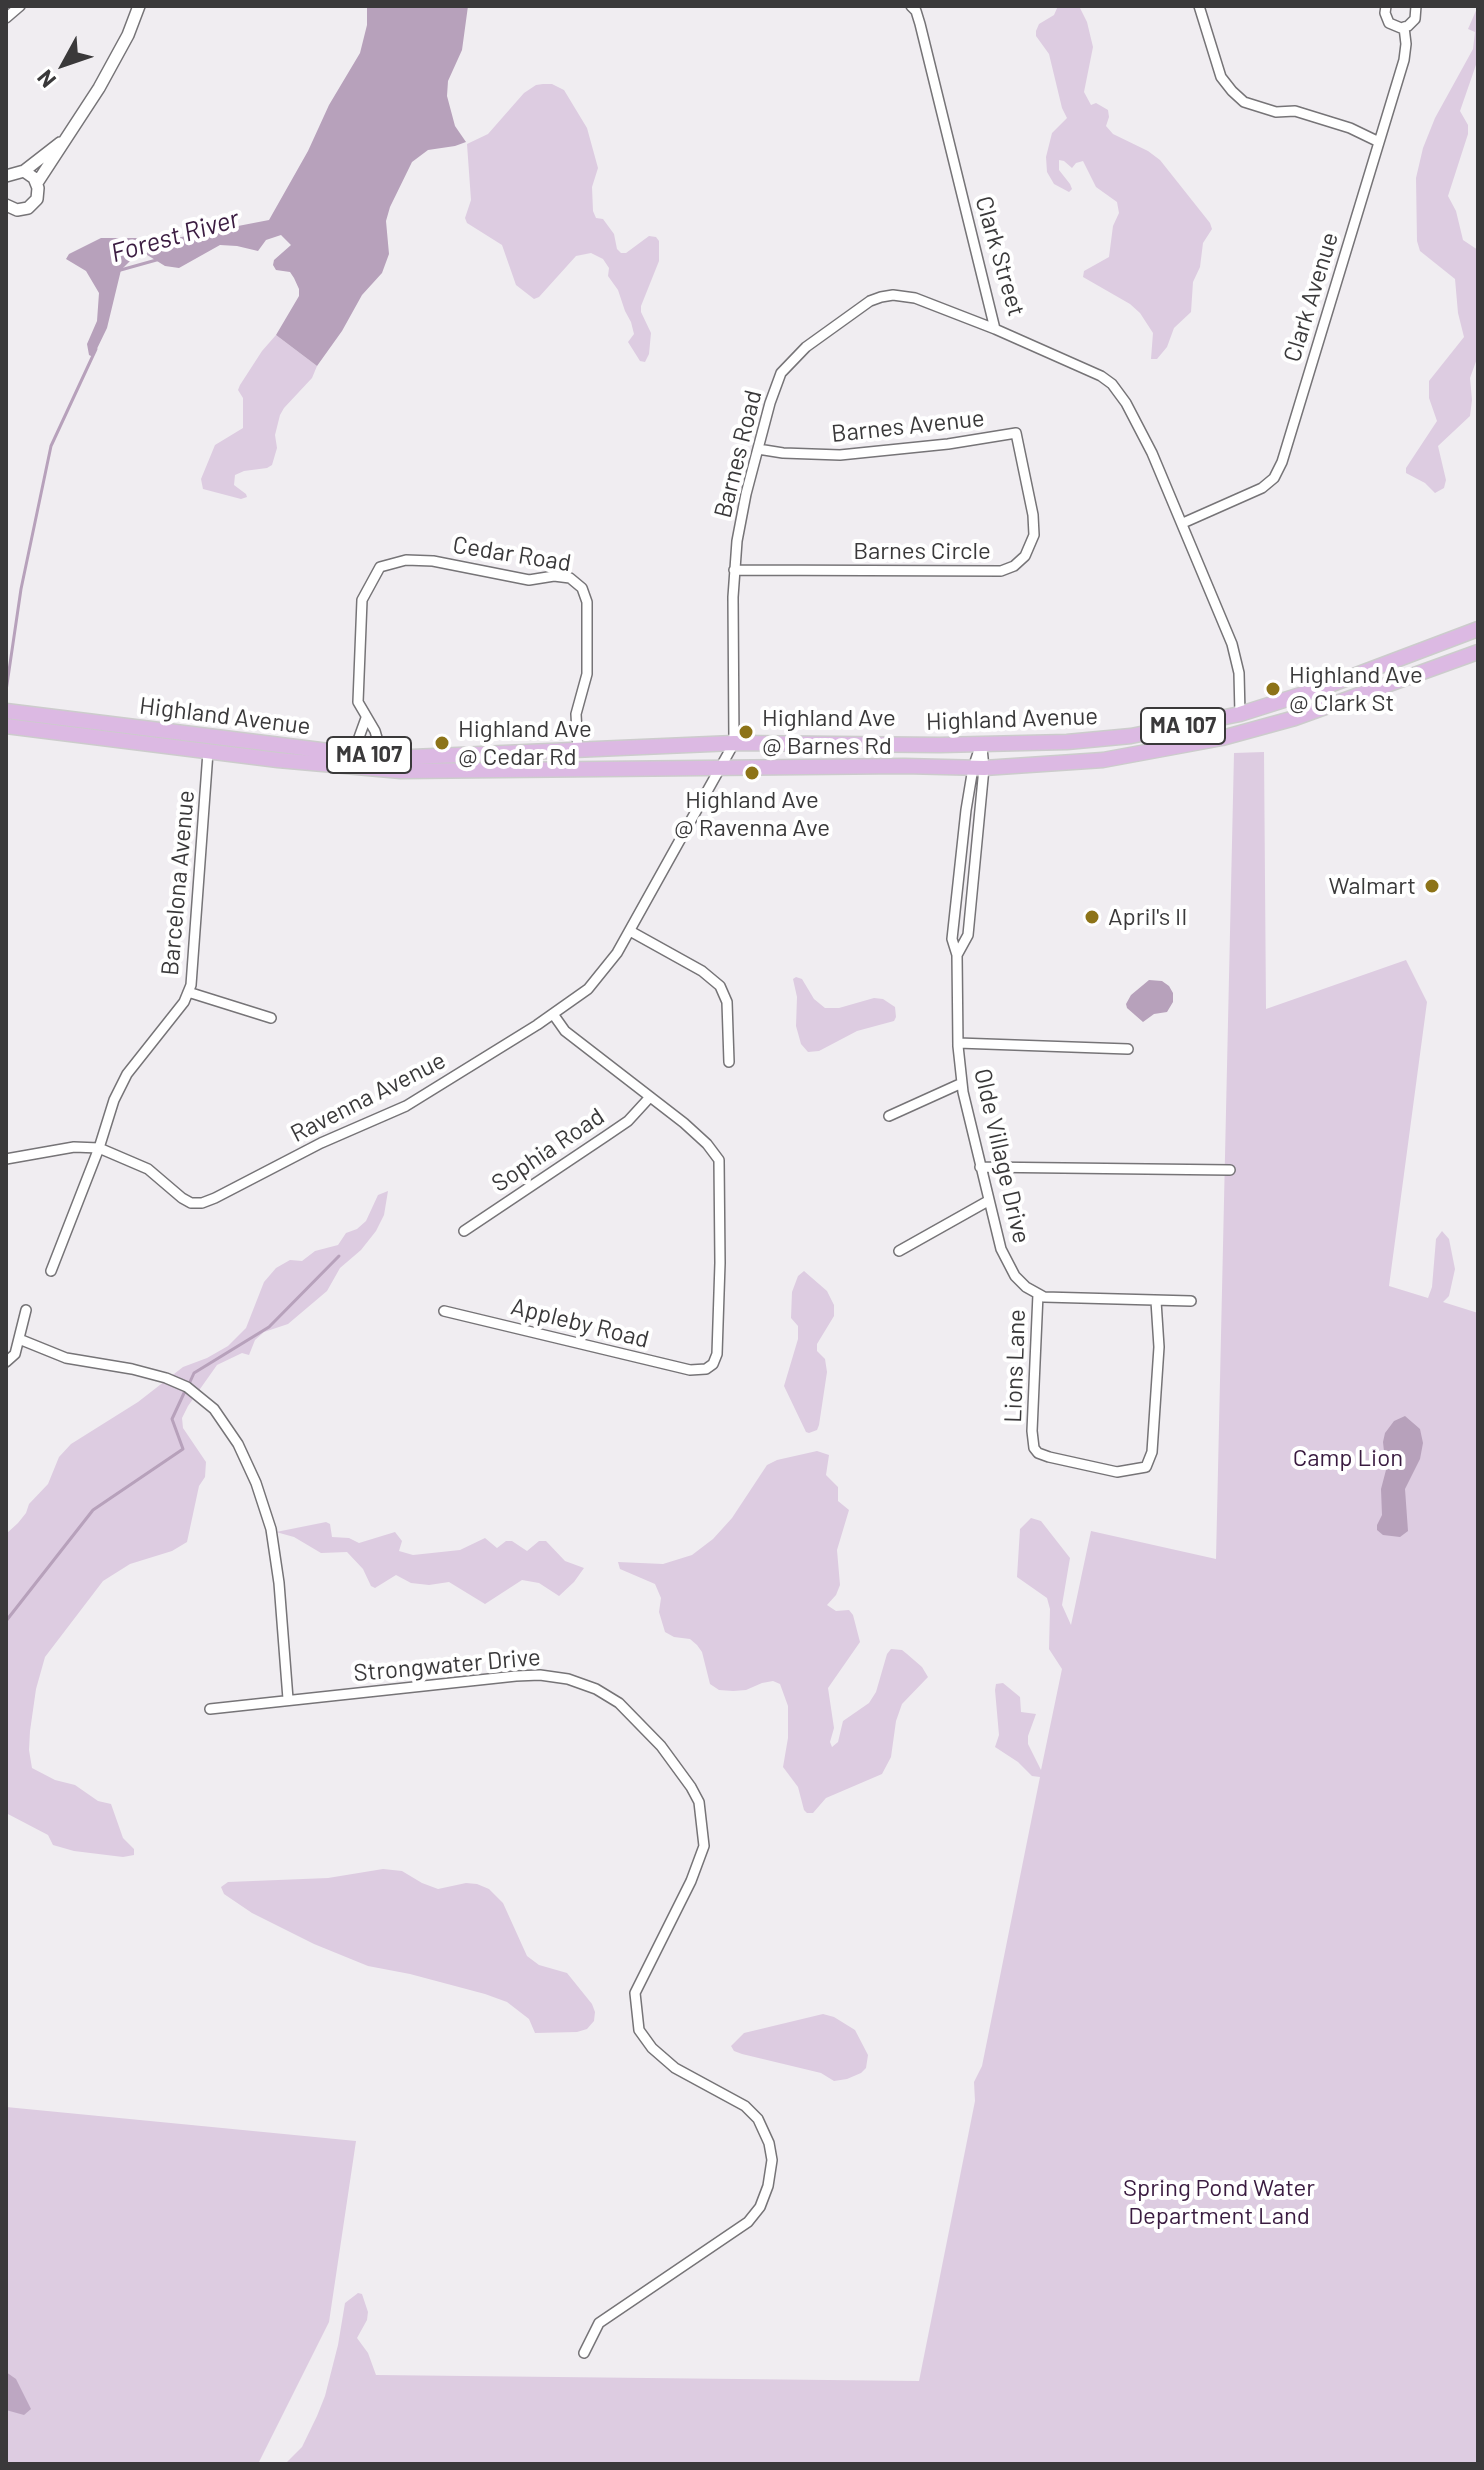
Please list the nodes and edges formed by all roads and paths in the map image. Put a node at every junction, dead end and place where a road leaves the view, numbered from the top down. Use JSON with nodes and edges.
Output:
{"nodes":[{"id":1,"x":20,"y":6,"type":"edge"},
{"id":2,"x":139,"y":6,"type":"edge"},
{"id":3,"x":911,"y":6,"type":"edge"},
{"id":4,"x":1199,"y":6,"type":"edge"},
{"id":5,"x":1386,"y":6,"type":"edge"},
{"id":6,"x":1416,"y":6,"type":"edge"},
{"id":7,"x":6,"y":18,"type":"edge"},
{"id":8,"x":1404,"y":27,"type":"junction"},
{"id":9,"x":64,"y":141,"type":"junction"},
{"id":10,"x":1379,"y":142,"type":"junction"},
{"id":11,"x":12,"y":172,"type":"edge"},
{"id":12,"x":37,"y":183,"type":"junction"},
{"id":13,"x":9,"y":211,"type":"edge"},
{"id":14,"x":995,"y":329,"type":"junction"},
{"id":15,"x":1016,"y":433,"type":"joint"},
{"id":16,"x":758,"y":449,"type":"junction"},
{"id":17,"x":1183,"y":523,"type":"junction"},
{"id":18,"x":734,"y":570,"type":"junction"},
{"id":19,"x":1478,"y":629,"type":"edge"},
{"id":20,"x":1478,"y":652,"type":"edge"},
{"id":21,"x":6,"y":711,"type":"edge"},
{"id":22,"x":1240,"y":714,"type":"junction"},
{"id":23,"x":366,"y":718,"type":"junction"},
{"id":24,"x":6,"y":726,"type":"edge"},
{"id":25,"x":734,"y":743,"type":"junction"},
{"id":26,"x":981,"y":744,"type":"junction"},
{"id":27,"x":578,"y":751,"type":"junction"},
{"id":28,"x":208,"y":752,"type":"junction"},
{"id":29,"x":353,"y":754,"type":"junction"},
{"id":30,"x":382,"y":755,"type":"junction"},
{"id":31,"x":722,"y":767,"type":"junction"},
{"id":32,"x":978,"y":768,"type":"junction"},
{"id":33,"x":630,"y":931,"type":"junction"},
{"id":34,"x":957,"y":955,"type":"junction"},
{"id":35,"x":188,"y":992,"type":"junction"},
{"id":36,"x":553,"y":1014,"type":"junction"},
{"id":37,"x":271,"y":1018,"type":"dead end"},
{"id":38,"x":958,"y":1043,"type":"junction"},
{"id":39,"x":1128,"y":1049,"type":"dead end"},
{"id":40,"x":729,"y":1062,"type":"dead end"},
{"id":41,"x":962,"y":1083,"type":"junction"},
{"id":42,"x":650,"y":1097,"type":"junction"},
{"id":43,"x":889,"y":1116,"type":"dead end"},
{"id":44,"x":99,"y":1148,"type":"junction"},
{"id":45,"x":6,"y":1159,"type":"edge"},
{"id":46,"x":980,"y":1167,"type":"junction"},
{"id":47,"x":1230,"y":1170,"type":"dead end"},
{"id":48,"x":988,"y":1201,"type":"junction"},
{"id":49,"x":464,"y":1231,"type":"dead end"},
{"id":50,"x":899,"y":1251,"type":"dead end"},
{"id":51,"x":51,"y":1271,"type":"dead end"},
{"id":52,"x":1038,"y":1294,"type":"junction"},
{"id":53,"x":1156,"y":1301,"type":"junction"},
{"id":54,"x":1191,"y":1301,"type":"dead end"},
{"id":55,"x":26,"y":1310,"type":"dead end"},
{"id":56,"x":444,"y":1311,"type":"dead end"},
{"id":57,"x":19,"y":1339,"type":"junction"},
{"id":58,"x":6,"y":1362,"type":"edge"},
{"id":59,"x":288,"y":1699,"type":"junction"},
{"id":60,"x":210,"y":1709,"type":"dead end"},
{"id":61,"x":584,"y":2353,"type":"dead end"}],
"edges":[{"from":1,"to":7,"type":"street"},
{"from":2,"to":9,"type":"street"},
{"from":3,"to":14,"type":"street","name":"Clark Street"},
{"from":4,"to":10,"type":"street"},
{"from":5,"to":8,"type":"street"},
{"from":6,"to":8,"type":"street","name":"Clark Avenue"},
{"from":8,"to":10,"type":"street","name":"Clark Avenue"},
{"from":9,"to":11,"type":"street"},
{"from":9,"to":12,"type":"street"},
{"from":10,"to":17,"type":"street","name":"Clark Avenue"},
{"from":11,"to":12,"type":"street"},
{"from":12,"to":13,"type":"street"},
{"from":14,"to":16,"type":"street","name":"Barnes Road"},
{"from":14,"to":17,"type":"street","name":"Clark Street"},
{"from":15,"to":16,"type":"street","name":"Barnes Avenue"},
{"from":15,"to":18,"type":"street","name":"Barnes Circle"},
{"from":16,"to":18,"type":"street","name":"Barnes Road"},
{"from":17,"to":22,"type":"street","name":"Clark Street"},
{"from":18,"to":25,"type":"street","name":"Barnes Road"},
{"from":19,"to":22,"type":"main road","name":"Highland Avenue","number":"MA 107"},
{"from":20,"to":32,"type":"main road","name":"Highland Avenue","number":"MA 107"},
{"from":21,"to":29,"type":"main road","name":"Highland Avenue","number":"MA 107"},
{"from":22,"to":26,"type":"main road","name":"Highland Avenue","number":"MA 107"},
{"from":23,"to":27,"type":"street","name":"Cedar Road"},
{"from":23,"to":29,"type":"street"},
{"from":23,"to":30,"type":"street","name":"Cedar Road"},
{"from":24,"to":28,"type":"main road","name":"Highland Avenue","number":"MA 107"},
{"from":25,"to":26,"type":"main road","name":"Highland Avenue","number":"MA 107"},
{"from":25,"to":27,"type":"main road","name":"Highland Avenue","number":"MA 107"},
{"from":25,"to":31,"type":"street","name":"Ravenna Avenue"},
{"from":26,"to":32,"type":"street","name":"Olde Village Drive"},
{"from":27,"to":30,"type":"main road","name":"Highland Avenue","number":"MA 107"},
{"from":28,"to":31,"type":"main road","name":"Highland Avenue","number":"MA 107"},
{"from":28,"to":35,"type":"street","name":"Barcelona Avenue"},
{"from":29,"to":30,"type":"main road","name":"Highland Avenue","number":"MA 107"},
{"from":31,"to":32,"type":"main road","name":"Highland Avenue","number":"MA 107"},
{"from":31,"to":33,"type":"street","name":"Ravenna Avenue"},
{"from":32,"to":34,"type":"street","name":"Olde Village Drive"},
{"from":32,"to":34,"type":"street","name":"Olde Village Drive"},
{"from":33,"to":36,"type":"street","name":"Ravenna Avenue"},
{"from":33,"to":40,"type":"street"},
{"from":34,"to":38,"type":"street","name":"Olde Village Drive"},
{"from":35,"to":37,"type":"street"},
{"from":35,"to":44,"type":"street","name":"Barcelona Avenue"},
{"from":36,"to":42,"type":"street"},
{"from":36,"to":44,"type":"street","name":"Ravenna Avenue"},
{"from":38,"to":39,"type":"street"},
{"from":38,"to":41,"type":"street","name":"Olde Village Drive"},
{"from":41,"to":43,"type":"street"},
{"from":41,"to":46,"type":"street","name":"Olde Village Drive"},
{"from":42,"to":49,"type":"street","name":"Sophia Road"},
{"from":42,"to":56,"type":"street","name":"Appleby Road"},
{"from":44,"to":45,"type":"street","name":"Ravenna Avenue"},
{"from":44,"to":51,"type":"street","name":"Barcelona Avenue"},
{"from":46,"to":47,"type":"street"},
{"from":46,"to":48,"type":"street","name":"Olde Village Drive"},
{"from":48,"to":50,"type":"street"},
{"from":48,"to":52,"type":"street","name":"Olde Village Drive"},
{"from":52,"to":53,"type":"street"},
{"from":52,"to":53,"type":"street","name":"Lions Lane"},
{"from":53,"to":54,"type":"street"},
{"from":55,"to":57,"type":"street"},
{"from":57,"to":58,"type":"street"},
{"from":57,"to":59,"type":"street"},
{"from":59,"to":60,"type":"street","name":"Strongwater Drive"},
{"from":59,"to":61,"type":"street","name":"Strongwater Drive"}]}
